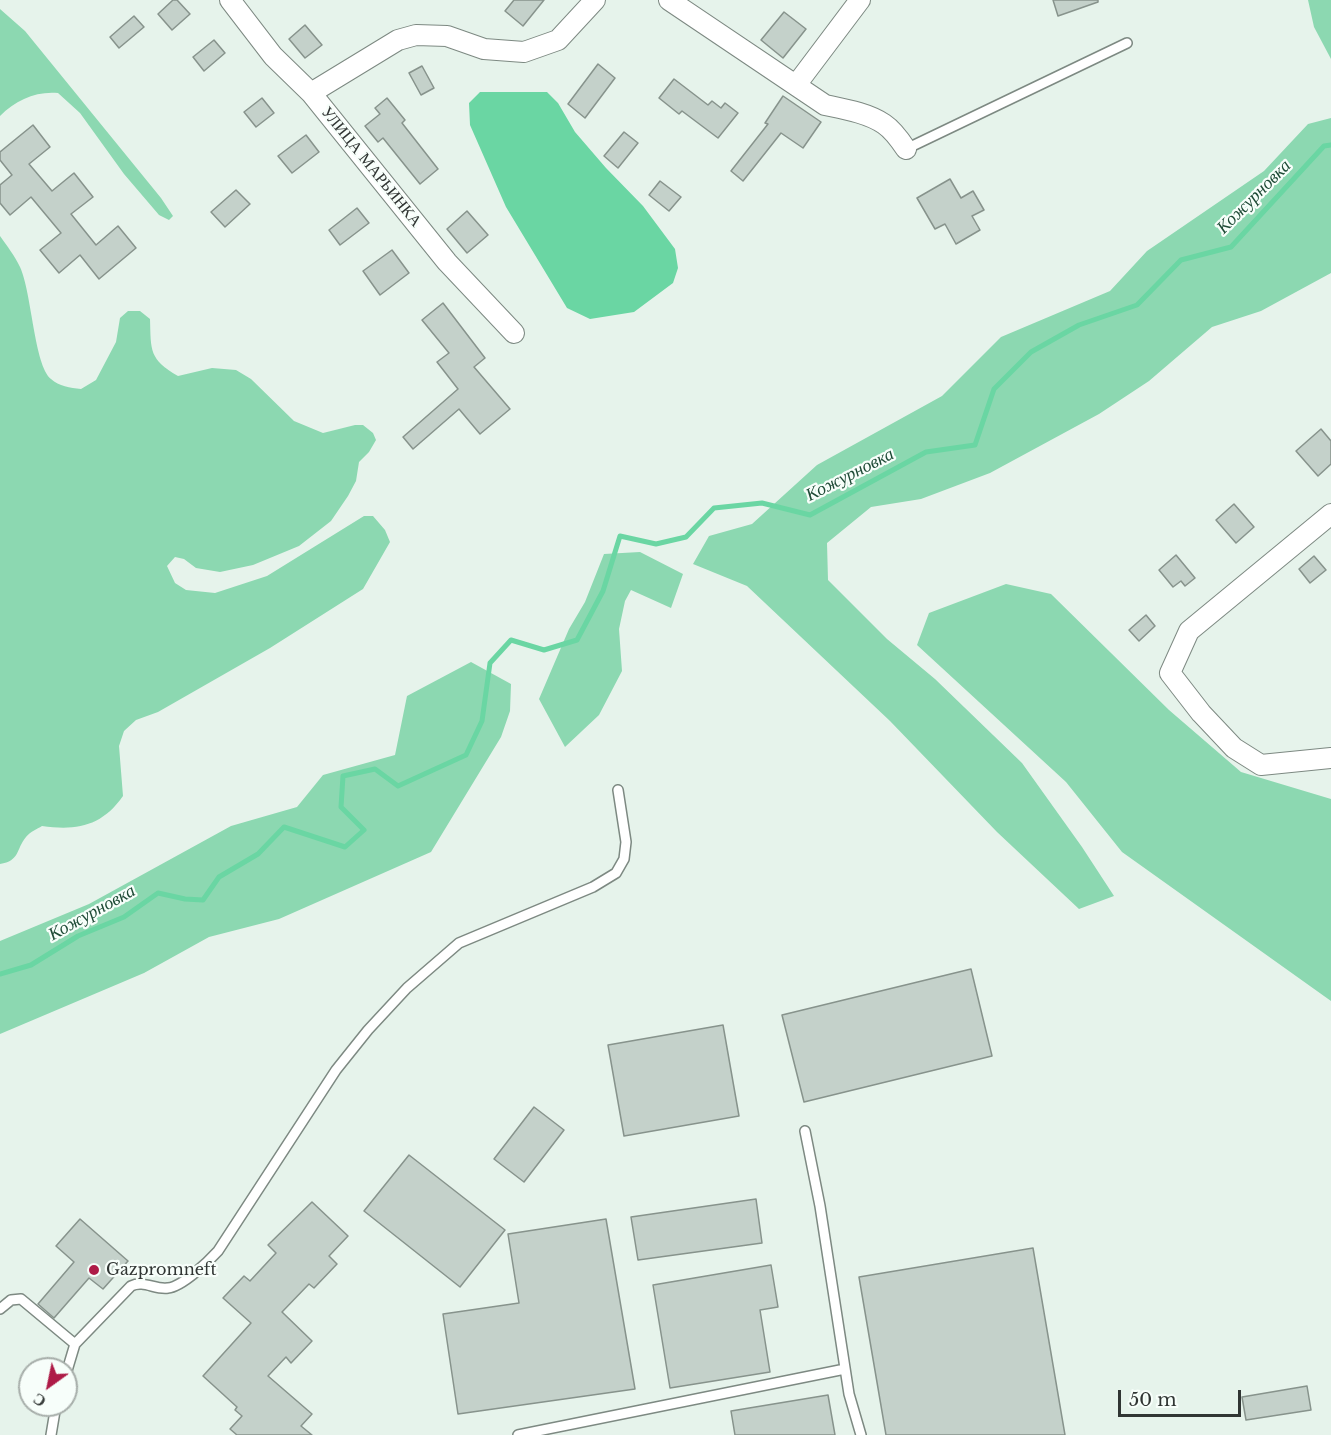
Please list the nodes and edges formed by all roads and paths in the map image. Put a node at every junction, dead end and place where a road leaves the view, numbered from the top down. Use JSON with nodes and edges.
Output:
{"nodes":[{"id":1,"x":230,"y":0,"type":"edge"},
{"id":2,"x":595,"y":0,"type":"edge"},
{"id":3,"x":669,"y":0,"type":"edge"},
{"id":4,"x":860,"y":0,"type":"edge"},
{"id":5,"x":1127,"y":43,"type":"dead end"},
{"id":6,"x":796,"y":85,"type":"junction"},
{"id":7,"x":311,"y":93,"type":"junction"},
{"id":8,"x":906,"y":149,"type":"joint"},
{"id":9,"x":514,"y":333,"type":"dead end"},
{"id":10,"x":1331,"y":514,"type":"edge"},
{"id":11,"x":1331,"y":758,"type":"edge"},
{"id":12,"x":618,"y":790,"type":"dead end"},
{"id":13,"x":805,"y":1131,"type":"dead end"},
{"id":14,"x":0,"y":1309,"type":"edge"},
{"id":15,"x":75,"y":1344,"type":"junction"},
{"id":16,"x":71,"y":1357,"type":"edge"},
{"id":17,"x":845,"y":1369,"type":"junction"},
{"id":18,"x":54,"y":1417,"type":"edge"},
{"id":19,"x":51,"y":1435,"type":"edge"},
{"id":20,"x":518,"y":1435,"type":"edge"},
{"id":21,"x":861,"y":1435,"type":"edge"}],
"edges":[{"from":1,"to":7,"type":"street","name":"УЛИЦА МАРЬИНКА"},
{"from":2,"to":7,"type":"street"},
{"from":3,"to":6,"type":"street"},
{"from":4,"to":6,"type":"street"},
{"from":5,"to":8,"type":"lane"},
{"from":6,"to":8,"type":"street"},
{"from":7,"to":9,"type":"street","name":"УЛИЦА МАРЬИНКА"},
{"from":10,"to":11,"type":"street"},
{"from":12,"to":15,"type":"lane"},
{"from":13,"to":17,"type":"lane"},
{"from":14,"to":15,"type":"lane"},
{"from":15,"to":16,"type":"lane"},
{"from":17,"to":20,"type":"lane"},
{"from":17,"to":21,"type":"lane"},
{"from":18,"to":19,"type":"lane"}]}
